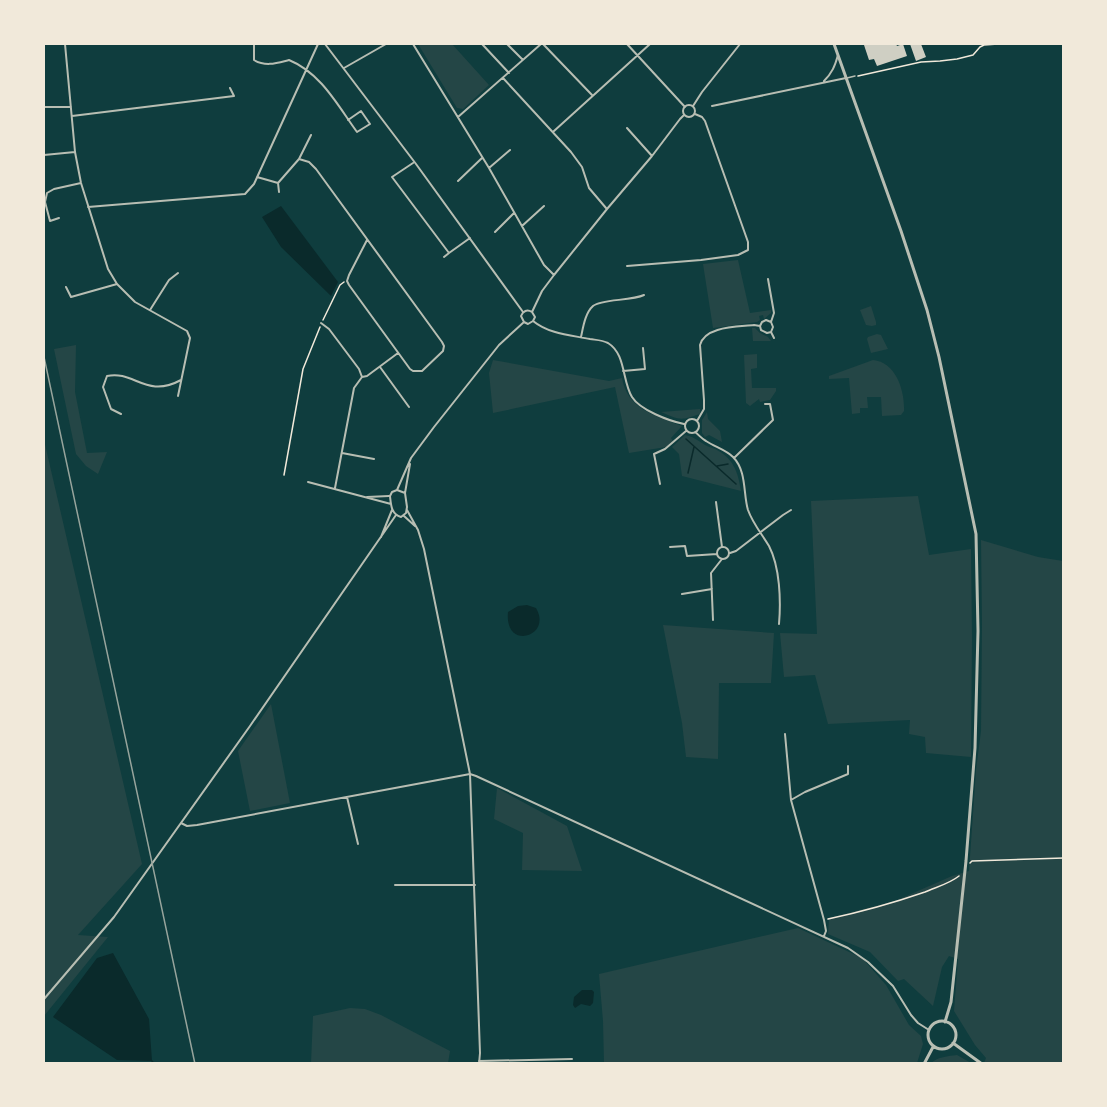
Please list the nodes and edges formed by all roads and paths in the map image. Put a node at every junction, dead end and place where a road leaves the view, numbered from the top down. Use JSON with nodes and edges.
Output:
{"nodes":[{"id":1,"x":65,"y":44,"type":"edge"},
{"id":2,"x":254,"y":44,"type":"edge"},
{"id":3,"x":318,"y":44,"type":"edge"},
{"id":4,"x":325,"y":44,"type":"edge"},
{"id":5,"x":386,"y":44,"type":"edge"},
{"id":6,"x":414,"y":44,"type":"edge"},
{"id":7,"x":482,"y":44,"type":"edge"},
{"id":8,"x":507,"y":44,"type":"edge"},
{"id":9,"x":542,"y":44,"type":"edge"},
{"id":10,"x":627,"y":44,"type":"edge"},
{"id":11,"x":650,"y":44,"type":"edge"},
{"id":12,"x":740,"y":44,"type":"edge"},
{"id":13,"x":834,"y":44,"type":"edge"},
{"id":14,"x":998,"y":44,"type":"edge"},
{"id":15,"x":637,"y":55,"type":"junction"},
{"id":16,"x":838,"y":55,"type":"junction"},
{"id":17,"x":523,"y":60,"type":"junction"},
{"id":18,"x":306,"y":68,"type":"junction"},
{"id":19,"x":344,"y":68,"type":"junction"},
{"id":20,"x":509,"y":73,"type":"junction"},
{"id":21,"x":855,"y":76,"type":"joint"},
{"id":22,"x":503,"y":78,"type":"junction"},
{"id":23,"x":846,"y":78,"type":"junction"},
{"id":24,"x":822,"y":83,"type":"junction"},
{"id":25,"x":230,"y":88,"type":"dead end"},
{"id":26,"x":592,"y":95,"type":"junction"},
{"id":27,"x":693,"y":106,"type":"junction"},
{"id":28,"x":712,"y":106,"type":"dead end"},
{"id":29,"x":44,"y":107,"type":"edge"},
{"id":30,"x":71,"y":107,"type":"junction"},
{"id":31,"x":685,"y":107,"type":"junction"},
{"id":32,"x":695,"y":114,"type":"junction"},
{"id":33,"x":684,"y":115,"type":"junction"},
{"id":34,"x":72,"y":116,"type":"junction"},
{"id":35,"x":458,"y":117,"type":"junction"},
{"id":36,"x":348,"y":120,"type":"junction"},
{"id":37,"x":627,"y":128,"type":"dead end"},
{"id":38,"x":553,"y":131,"type":"junction"},
{"id":39,"x":311,"y":135,"type":"dead end"},
{"id":40,"x":510,"y":150,"type":"dead end"},
{"id":41,"x":75,"y":153,"type":"junction"},
{"id":42,"x":44,"y":155,"type":"edge"},
{"id":43,"x":652,"y":156,"type":"junction"},
{"id":44,"x":483,"y":158,"type":"junction"},
{"id":45,"x":299,"y":159,"type":"junction"},
{"id":46,"x":414,"y":162,"type":"junction"},
{"id":47,"x":489,"y":168,"type":"junction"},
{"id":48,"x":257,"y":177,"type":"junction"},
{"id":49,"x":458,"y":181,"type":"dead end"},
{"id":50,"x":81,"y":183,"type":"junction"},
{"id":51,"x":278,"y":183,"type":"junction"},
{"id":52,"x":279,"y":192,"type":"dead end"},
{"id":53,"x":544,"y":206,"type":"dead end"},
{"id":54,"x":88,"y":207,"type":"junction"},
{"id":55,"x":607,"y":208,"type":"junction"},
{"id":56,"x":514,"y":213,"type":"junction"},
{"id":57,"x":59,"y":218,"type":"dead end"},
{"id":58,"x":522,"y":226,"type":"junction"},
{"id":59,"x":495,"y":232,"type":"dead end"},
{"id":60,"x":470,"y":238,"type":"junction"},
{"id":61,"x":367,"y":240,"type":"junction"},
{"id":62,"x":449,"y":254,"type":"junction"},
{"id":63,"x":444,"y":257,"type":"dead end"},
{"id":64,"x":627,"y":266,"type":"dead end"},
{"id":65,"x":178,"y":273,"type":"dead end"},
{"id":66,"x":554,"y":275,"type":"junction"},
{"id":67,"x":768,"y":279,"type":"dead end"},
{"id":68,"x":347,"y":281,"type":"junction"},
{"id":69,"x":117,"y":284,"type":"junction"},
{"id":70,"x":66,"y":287,"type":"dead end"},
{"id":71,"x":644,"y":295,"type":"dead end"},
{"id":72,"x":150,"y":310,"type":"junction"},
{"id":73,"x":523,"y":312,"type":"junction"},
{"id":74,"x":532,"y":312,"type":"junction"},
{"id":75,"x":533,"y":321,"type":"junction"},
{"id":76,"x":524,"y":322,"type":"junction"},
{"id":77,"x":771,"y":322,"type":"junction"},
{"id":78,"x":321,"y":323,"type":"junction"},
{"id":79,"x":760,"y":326,"type":"junction"},
{"id":80,"x":771,"y":332,"type":"junction"},
{"id":81,"x":581,"y":337,"type":"junction"},
{"id":82,"x":774,"y":338,"type":"dead end"},
{"id":83,"x":644,"y":348,"type":"dead end"},
{"id":84,"x":398,"y":353,"type":"junction"},
{"id":85,"x":380,"y":367,"type":"junction"},
{"id":86,"x":623,"y":371,"type":"junction"},
{"id":87,"x":362,"y":377,"type":"junction"},
{"id":88,"x":181,"y":380,"type":"junction"},
{"id":89,"x":178,"y":396,"type":"dead end"},
{"id":90,"x":765,"y":404,"type":"dead end"},
{"id":91,"x":409,"y":406,"type":"dead end"},
{"id":92,"x":122,"y":414,"type":"dead end"},
{"id":93,"x":697,"y":421,"type":"junction"},
{"id":94,"x":684,"y":424,"type":"junction"},
{"id":95,"x":686,"y":431,"type":"junction"},
{"id":96,"x":695,"y":432,"type":"junction"},
{"id":97,"x":342,"y":453,"type":"junction"},
{"id":98,"x":411,"y":458,"type":"junction"},
{"id":99,"x":734,"y":458,"type":"junction"},
{"id":100,"x":374,"y":459,"type":"dead end"},
{"id":101,"x":284,"y":475,"type":"dead end"},
{"id":102,"x":308,"y":482,"type":"dead end"},
{"id":103,"x":660,"y":484,"type":"dead end"},
{"id":104,"x":335,"y":488,"type":"junction"},
{"id":105,"x":398,"y":490,"type":"junction"},
{"id":106,"x":405,"y":493,"type":"junction"},
{"id":107,"x":390,"y":496,"type":"junction"},
{"id":108,"x":365,"y":497,"type":"junction"},
{"id":109,"x":716,"y":502,"type":"dead end"},
{"id":110,"x":391,"y":504,"type":"junction"},
{"id":111,"x":392,"y":510,"type":"junction"},
{"id":112,"x":407,"y":510,"type":"junction"},
{"id":113,"x":791,"y":510,"type":"dead end"},
{"id":114,"x":396,"y":515,"type":"junction"},
{"id":115,"x":404,"y":516,"type":"junction"},
{"id":116,"x":418,"y":530,"type":"junction"},
{"id":117,"x":760,"y":533,"type":"junction"},
{"id":118,"x":380,"y":540,"type":"junction"},
{"id":119,"x":670,"y":547,"type":"dead end"},
{"id":120,"x":722,"y":547,"type":"junction"},
{"id":121,"x":730,"y":553,"type":"junction"},
{"id":122,"x":717,"y":554,"type":"junction"},
{"id":123,"x":722,"y":559,"type":"junction"},
{"id":124,"x":712,"y":589,"type":"junction"},
{"id":125,"x":682,"y":594,"type":"dead end"},
{"id":126,"x":713,"y":620,"type":"dead end"},
{"id":127,"x":779,"y":624,"type":"dead end"},
{"id":128,"x":785,"y":734,"type":"dead end"},
{"id":129,"x":848,"y":766,"type":"dead end"},
{"id":130,"x":470,"y":774,"type":"junction"},
{"id":131,"x":347,"y":797,"type":"junction"},
{"id":132,"x":791,"y":800,"type":"junction"},
{"id":133,"x":181,"y":823,"type":"junction"},
{"id":134,"x":358,"y":844,"type":"dead end"},
{"id":135,"x":1064,"y":858,"type":"edge"},
{"id":136,"x":965,"y":870,"type":"junction"},
{"id":137,"x":395,"y":885,"type":"dead end"},
{"id":138,"x":475,"y":885,"type":"junction"},
{"id":139,"x":824,"y":920,"type":"junction"},
{"id":140,"x":824,"y":936,"type":"junction"},
{"id":141,"x":44,"y":999,"type":"edge"},
{"id":142,"x":945,"y":1022,"type":"junction"},
{"id":143,"x":928,"y":1030,"type":"junction"},
{"id":144,"x":953,"y":1044,"type":"junction"},
{"id":145,"x":933,"y":1046,"type":"junction"},
{"id":146,"x":572,"y":1059,"type":"dead end"},
{"id":147,"x":479,"y":1062,"type":"edge"},
{"id":148,"x":924,"y":1064,"type":"edge"},
{"id":149,"x":982,"y":1064,"type":"edge"}],
"edges":[{"from":1,"to":30,"type":"street"},
{"from":2,"to":18,"type":"street"},
{"from":3,"to":18,"type":"street"},
{"from":4,"to":19,"type":"street"},
{"from":5,"to":19,"type":"street"},
{"from":6,"to":35,"type":"street"},
{"from":7,"to":20,"type":"street"},
{"from":8,"to":17,"type":"street"},
{"from":9,"to":17,"type":"street"},
{"from":9,"to":26,"type":"street"},
{"from":10,"to":15,"type":"street"},
{"from":11,"to":15,"type":"street"},
{"from":12,"to":27,"type":"street"},
{"from":13,"to":16,"type":"street"},
{"from":14,"to":21,"type":"path"},
{"from":15,"to":26,"type":"street"},
{"from":15,"to":31,"type":"street"},
{"from":16,"to":23,"type":"street"},
{"from":16,"to":24,"type":"street"},
{"from":17,"to":20,"type":"street"},
{"from":18,"to":36,"type":"street"},
{"from":18,"to":48,"type":"street"},
{"from":19,"to":46,"type":"street"},
{"from":20,"to":22,"type":"street"},
{"from":21,"to":23,"type":"lane"},
{"from":22,"to":35,"type":"street"},
{"from":22,"to":38,"type":"street"},
{"from":23,"to":24,"type":"street"},
{"from":23,"to":136,"type":"street"},
{"from":24,"to":28,"type":"street"},
{"from":25,"to":34,"type":"street"},
{"from":26,"to":38,"type":"street"},
{"from":27,"to":31,"type":"street"},
{"from":27,"to":32,"type":"street"},
{"from":29,"to":30,"type":"street"},
{"from":30,"to":34,"type":"street"},
{"from":31,"to":33,"type":"street"},
{"from":32,"to":33,"type":"street"},
{"from":32,"to":64,"type":"street"},
{"from":33,"to":43,"type":"street"},
{"from":34,"to":41,"type":"street"},
{"from":35,"to":44,"type":"street"},
{"from":36,"to":36,"type":"street"},
{"from":37,"to":43,"type":"street"},
{"from":38,"to":55,"type":"street"},
{"from":39,"to":45,"type":"street"},
{"from":40,"to":47,"type":"street"},
{"from":41,"to":42,"type":"street"},
{"from":41,"to":50,"type":"street"},
{"from":43,"to":55,"type":"street"},
{"from":44,"to":47,"type":"street"},
{"from":44,"to":49,"type":"street"},
{"from":45,"to":51,"type":"street"},
{"from":45,"to":61,"type":"street"},
{"from":46,"to":60,"type":"street"},
{"from":46,"to":62,"type":"street"},
{"from":47,"to":56,"type":"street"},
{"from":48,"to":51,"type":"street"},
{"from":48,"to":54,"type":"street"},
{"from":50,"to":54,"type":"street"},
{"from":50,"to":57,"type":"street"},
{"from":51,"to":52,"type":"street"},
{"from":53,"to":58,"type":"street"},
{"from":54,"to":69,"type":"street"},
{"from":55,"to":66,"type":"street"},
{"from":56,"to":58,"type":"street"},
{"from":56,"to":59,"type":"street"},
{"from":58,"to":66,"type":"street"},
{"from":60,"to":62,"type":"street"},
{"from":60,"to":73,"type":"street"},
{"from":61,"to":68,"type":"street"},
{"from":61,"to":84,"type":"street"},
{"from":62,"to":63,"type":"street"},
{"from":65,"to":72,"type":"street"},
{"from":66,"to":74,"type":"street"},
{"from":67,"to":77,"type":"street"},
{"from":68,"to":78,"type":"path"},
{"from":68,"to":84,"type":"street"},
{"from":69,"to":70,"type":"street"},
{"from":69,"to":72,"type":"street"},
{"from":71,"to":81,"type":"street"},
{"from":72,"to":88,"type":"street"},
{"from":73,"to":74,"type":"street"},
{"from":73,"to":76,"type":"street"},
{"from":74,"to":75,"type":"street"},
{"from":75,"to":76,"type":"street"},
{"from":75,"to":81,"type":"street"},
{"from":76,"to":98,"type":"street"},
{"from":77,"to":79,"type":"street"},
{"from":77,"to":80,"type":"street"},
{"from":78,"to":87,"type":"street"},
{"from":78,"to":101,"type":"path"},
{"from":79,"to":80,"type":"street"},
{"from":79,"to":93,"type":"street"},
{"from":80,"to":82,"type":"street"},
{"from":81,"to":86,"type":"street"},
{"from":83,"to":86,"type":"street"},
{"from":84,"to":85,"type":"street"},
{"from":85,"to":87,"type":"street"},
{"from":85,"to":91,"type":"street"},
{"from":86,"to":94,"type":"street"},
{"from":87,"to":97,"type":"street"},
{"from":88,"to":89,"type":"street"},
{"from":88,"to":92,"type":"street"},
{"from":90,"to":99,"type":"street"},
{"from":93,"to":94,"type":"street"},
{"from":93,"to":96,"type":"street"},
{"from":94,"to":95,"type":"street"},
{"from":95,"to":96,"type":"street"},
{"from":95,"to":103,"type":"street"},
{"from":96,"to":99,"type":"street"},
{"from":97,"to":100,"type":"street"},
{"from":97,"to":104,"type":"street"},
{"from":98,"to":105,"type":"street"},
{"from":98,"to":106,"type":"street"},
{"from":99,"to":117,"type":"street"},
{"from":102,"to":104,"type":"street"},
{"from":104,"to":108,"type":"street"},
{"from":105,"to":106,"type":"street"},
{"from":105,"to":107,"type":"street"},
{"from":106,"to":112,"type":"street"},
{"from":107,"to":108,"type":"street"},
{"from":107,"to":110,"type":"street"},
{"from":108,"to":110,"type":"street"},
{"from":109,"to":120,"type":"street"},
{"from":110,"to":111,"type":"street"},
{"from":111,"to":114,"type":"street"},
{"from":111,"to":118,"type":"street"},
{"from":112,"to":115,"type":"street"},
{"from":112,"to":116,"type":"street"},
{"from":113,"to":117,"type":"street"},
{"from":114,"to":115,"type":"street"},
{"from":114,"to":118,"type":"street"},
{"from":115,"to":116,"type":"street"},
{"from":116,"to":130,"type":"street"},
{"from":117,"to":121,"type":"street"},
{"from":117,"to":127,"type":"street"},
{"from":118,"to":133,"type":"street"},
{"from":119,"to":122,"type":"street"},
{"from":120,"to":121,"type":"street"},
{"from":120,"to":122,"type":"street"},
{"from":121,"to":123,"type":"street"},
{"from":122,"to":123,"type":"street"},
{"from":123,"to":124,"type":"street"},
{"from":124,"to":125,"type":"street"},
{"from":124,"to":126,"type":"street"},
{"from":128,"to":132,"type":"street"},
{"from":129,"to":132,"type":"street"},
{"from":130,"to":131,"type":"street"},
{"from":130,"to":138,"type":"street"},
{"from":130,"to":140,"type":"street"},
{"from":131,"to":133,"type":"street"},
{"from":131,"to":134,"type":"street"},
{"from":132,"to":139,"type":"street"},
{"from":133,"to":141,"type":"street"},
{"from":135,"to":136,"type":"path"},
{"from":136,"to":139,"type":"path"},
{"from":136,"to":142,"type":"street"},
{"from":137,"to":138,"type":"street"},
{"from":138,"to":147,"type":"street"},
{"from":139,"to":140,"type":"street"},
{"from":140,"to":143,"type":"street"},
{"from":142,"to":143,"type":"street"},
{"from":142,"to":144,"type":"street"},
{"from":143,"to":145,"type":"street"},
{"from":144,"to":145,"type":"street"},
{"from":144,"to":149,"type":"street"},
{"from":145,"to":148,"type":"street"},
{"from":146,"to":147,"type":"street"}]}
